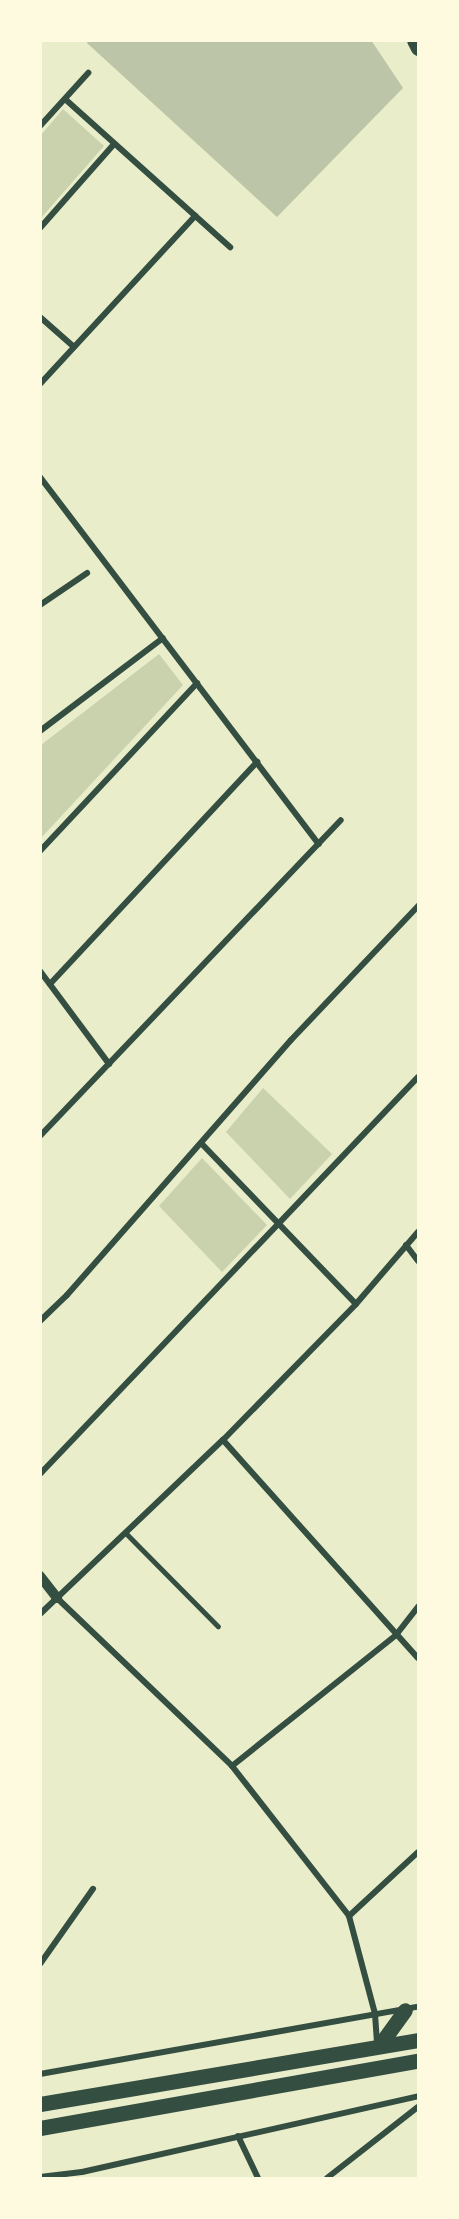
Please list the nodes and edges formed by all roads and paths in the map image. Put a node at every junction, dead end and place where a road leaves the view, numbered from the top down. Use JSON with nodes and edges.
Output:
{"nodes":[{"id":1,"x":414,"y":40,"type":"edge"},
{"id":2,"x":418,"y":48,"type":"edge"},
{"id":3,"x":88,"y":73,"type":"dead end"},
{"id":4,"x":64,"y":99,"type":"junction"},
{"id":5,"x":40,"y":126,"type":"edge"},
{"id":6,"x":114,"y":144,"type":"junction"},
{"id":7,"x":195,"y":216,"type":"junction"},
{"id":8,"x":40,"y":228,"type":"edge"},
{"id":9,"x":230,"y":247,"type":"dead end"},
{"id":10,"x":40,"y":317,"type":"edge"},
{"id":11,"x":74,"y":347,"type":"junction"},
{"id":12,"x":40,"y":384,"type":"edge"},
{"id":13,"x":40,"y":477,"type":"edge"},
{"id":14,"x":87,"y":573,"type":"dead end"},
{"id":15,"x":40,"y":605,"type":"edge"},
{"id":16,"x":163,"y":638,"type":"junction"},
{"id":17,"x":197,"y":683,"type":"junction"},
{"id":18,"x":40,"y":730,"type":"edge"},
{"id":19,"x":257,"y":762,"type":"junction"},
{"id":20,"x":341,"y":820,"type":"dead end"},
{"id":21,"x":319,"y":844,"type":"junction"},
{"id":22,"x":40,"y":851,"type":"edge"},
{"id":23,"x":418,"y":906,"type":"edge"},
{"id":24,"x":40,"y":971,"type":"edge"},
{"id":25,"x":50,"y":984,"type":"junction"},
{"id":26,"x":109,"y":1064,"type":"junction"},
{"id":27,"x":418,"y":1077,"type":"edge"},
{"id":28,"x":41,"y":1136,"type":"edge"},
{"id":29,"x":201,"y":1143,"type":"junction"},
{"id":30,"x":279,"y":1224,"type":"junction"},
{"id":31,"x":418,"y":1232,"type":"edge"},
{"id":32,"x":406,"y":1245,"type":"junction"},
{"id":33,"x":418,"y":1260,"type":"edge"},
{"id":34,"x":356,"y":1304,"type":"junction"},
{"id":35,"x":40,"y":1321,"type":"edge"},
{"id":36,"x":223,"y":1440,"type":"junction"},
{"id":37,"x":40,"y":1474,"type":"edge"},
{"id":38,"x":126,"y":1533,"type":"junction"},
{"id":39,"x":40,"y":1576,"type":"edge"},
{"id":40,"x":57,"y":1598,"type":"junction"},
{"id":41,"x":418,"y":1607,"type":"edge"},
{"id":42,"x":40,"y":1614,"type":"edge"},
{"id":43,"x":218,"y":1626,"type":"dead end"},
{"id":44,"x":396,"y":1635,"type":"junction"},
{"id":45,"x":418,"y":1658,"type":"edge"},
{"id":46,"x":232,"y":1766,"type":"junction"},
{"id":47,"x":418,"y":1852,"type":"edge"},
{"id":48,"x":93,"y":1889,"type":"dead end"},
{"id":49,"x":349,"y":1916,"type":"junction"},
{"id":50,"x":40,"y":1965,"type":"edge"},
{"id":51,"x":412,"y":2009,"type":"edge"},
{"id":52,"x":375,"y":2014,"type":"junction"},
{"id":53,"x":418,"y":2040,"type":"edge"},
{"id":54,"x":378,"y":2046,"type":"junction"},
{"id":55,"x":418,"y":2061,"type":"edge"},
{"id":56,"x":40,"y":2074,"type":"edge"},
{"id":57,"x":418,"y":2096,"type":"edge"},
{"id":58,"x":40,"y":2104,"type":"edge"},
{"id":59,"x":418,"y":2107,"type":"edge"},
{"id":60,"x":40,"y":2128,"type":"edge"},
{"id":61,"x":238,"y":2136,"type":"junction"},
{"id":62,"x":40,"y":2177,"type":"edge"},
{"id":63,"x":258,"y":2178,"type":"edge"},
{"id":64,"x":327,"y":2178,"type":"edge"}],
"edges":[{"from":1,"to":2,"type":"main road"},
{"from":3,"to":4,"type":"street"},
{"from":4,"to":5,"type":"street"},
{"from":4,"to":6,"type":"street"},
{"from":6,"to":7,"type":"street"},
{"from":6,"to":8,"type":"street"},
{"from":7,"to":9,"type":"street"},
{"from":7,"to":11,"type":"street"},
{"from":10,"to":11,"type":"street"},
{"from":11,"to":12,"type":"street"},
{"from":13,"to":16,"type":"street"},
{"from":14,"to":15,"type":"street"},
{"from":16,"to":17,"type":"street"},
{"from":16,"to":18,"type":"street"},
{"from":17,"to":19,"type":"street"},
{"from":17,"to":22,"type":"street"},
{"from":19,"to":21,"type":"street"},
{"from":19,"to":25,"type":"street"},
{"from":20,"to":21,"type":"street"},
{"from":21,"to":26,"type":"street"},
{"from":23,"to":29,"type":"street"},
{"from":24,"to":25,"type":"street"},
{"from":25,"to":26,"type":"street"},
{"from":26,"to":28,"type":"street"},
{"from":27,"to":30,"type":"street"},
{"from":29,"to":30,"type":"street"},
{"from":29,"to":35,"type":"street"},
{"from":30,"to":34,"type":"street"},
{"from":30,"to":37,"type":"street"},
{"from":31,"to":32,"type":"street"},
{"from":32,"to":33,"type":"street"},
{"from":32,"to":34,"type":"street"},
{"from":34,"to":36,"type":"street"},
{"from":36,"to":38,"type":"street"},
{"from":36,"to":44,"type":"street"},
{"from":38,"to":40,"type":"street"},
{"from":38,"to":43,"type":"lane"},
{"from":39,"to":40,"type":"street"},
{"from":40,"to":42,"type":"street"},
{"from":40,"to":46,"type":"street"},
{"from":41,"to":44,"type":"street"},
{"from":44,"to":45,"type":"street"},
{"from":44,"to":46,"type":"street"},
{"from":46,"to":49,"type":"street"},
{"from":47,"to":49,"type":"street"},
{"from":48,"to":50,"type":"street"},
{"from":49,"to":52,"type":"street"},
{"from":51,"to":52,"type":"street"},
{"from":51,"to":54,"type":"main road"},
{"from":52,"to":54,"type":"street"},
{"from":52,"to":56,"type":"street"},
{"from":53,"to":54,"type":"main road"},
{"from":54,"to":58,"type":"main road"},
{"from":55,"to":60,"type":"main road"},
{"from":57,"to":61,"type":"street"},
{"from":59,"to":64,"type":"street"},
{"from":61,"to":62,"type":"street"},
{"from":61,"to":63,"type":"street"}]}
